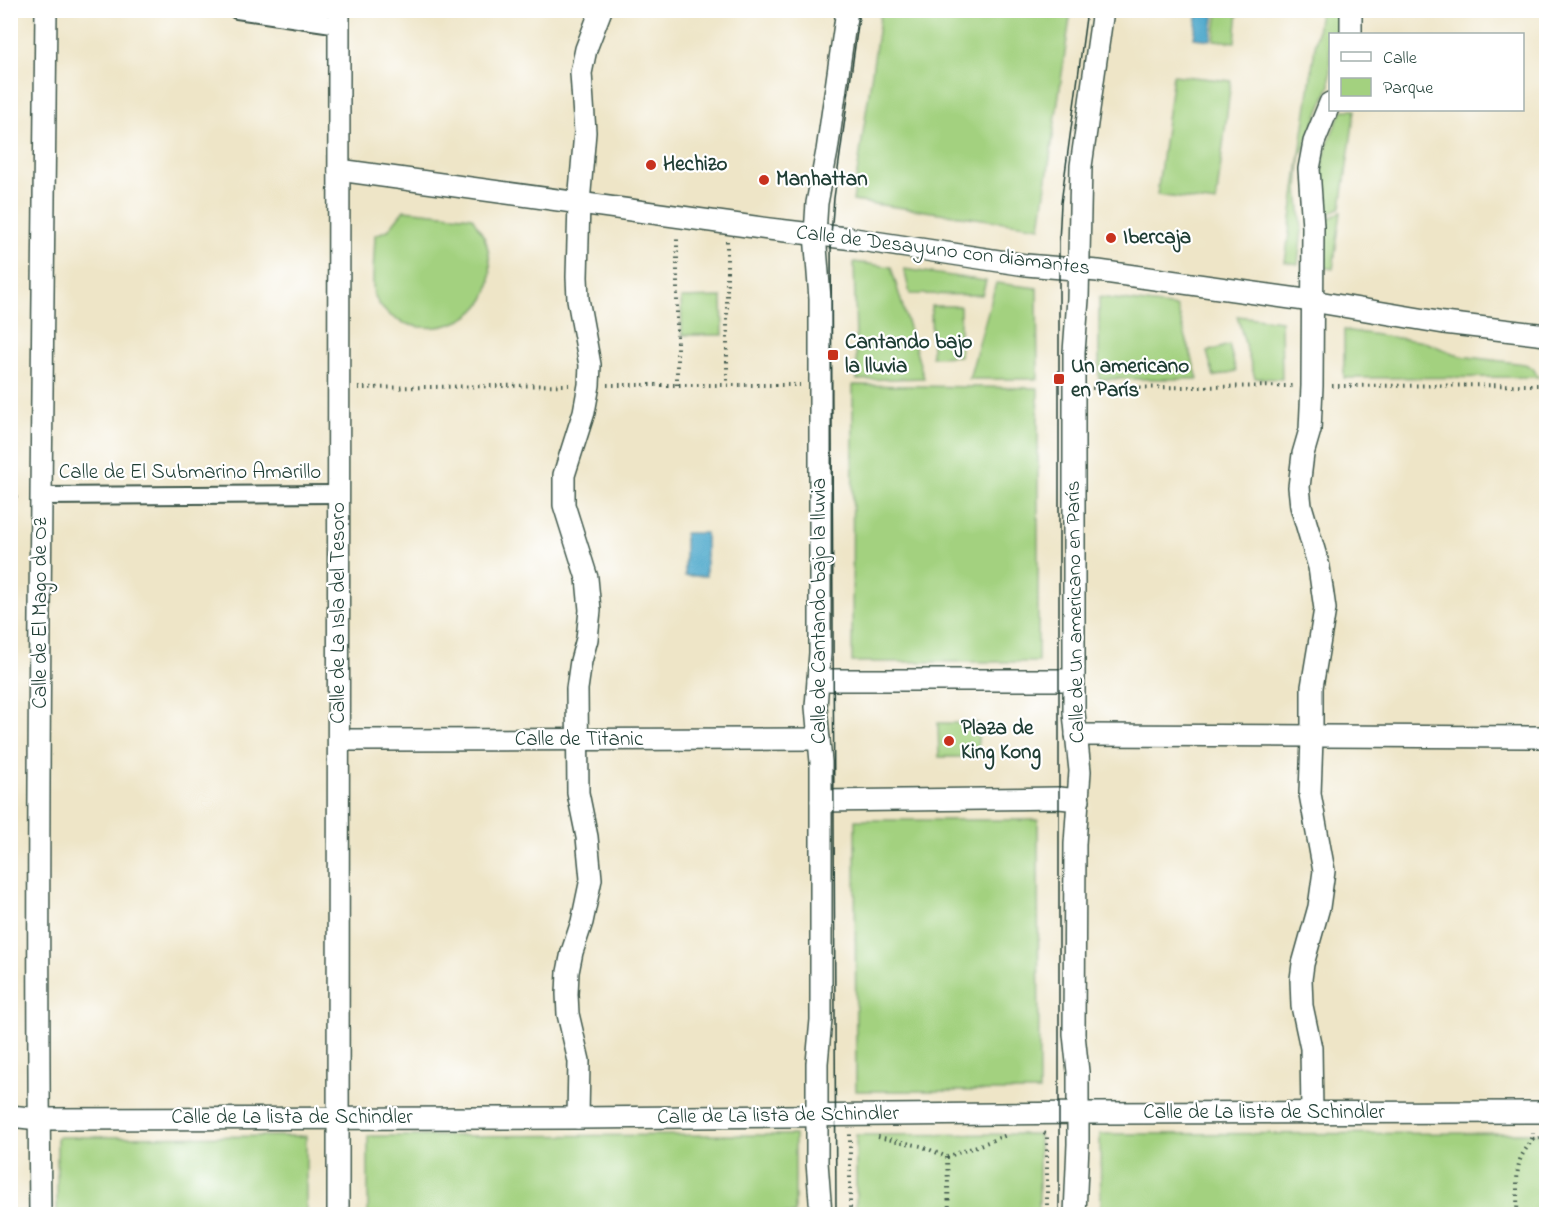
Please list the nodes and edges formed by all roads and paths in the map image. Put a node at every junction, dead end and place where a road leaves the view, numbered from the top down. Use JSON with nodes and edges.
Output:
{"nodes":[{"id":1,"x":46,"y":10,"type":"edge"},
{"id":2,"x":237,"y":10,"type":"edge"},
{"id":3,"x":601,"y":10,"type":"edge"},
{"id":4,"x":847,"y":10,"type":"edge"},
{"id":5,"x":1103,"y":10,"type":"edge"},
{"id":6,"x":1351,"y":10,"type":"edge"},
{"id":7,"x":339,"y":17,"type":"edge"},
{"id":8,"x":1351,"y":33,"type":"edge"},
{"id":9,"x":1329,"y":105,"type":"edge"},
{"id":10,"x":339,"y":170,"type":"junction"},
{"id":11,"x":579,"y":202,"type":"junction"},
{"id":12,"x":677,"y":217,"type":"junction"},
{"id":13,"x":726,"y":224,"type":"junction"},
{"id":14,"x":815,"y":234,"type":"junction"},
{"id":15,"x":1078,"y":270,"type":"junction"},
{"id":16,"x":1312,"y":301,"type":"junction"},
{"id":17,"x":1546,"y":335,"type":"edge"},
{"id":18,"x":727,"y":384,"type":"dead end"},
{"id":19,"x":677,"y":385,"type":"dead end"},
{"id":20,"x":339,"y":494,"type":"junction"},
{"id":21,"x":41,"y":496,"type":"junction"},
{"id":22,"x":818,"y":680,"type":"junction"},
{"id":23,"x":1074,"y":680,"type":"junction"},
{"id":24,"x":1076,"y":735,"type":"junction"},
{"id":25,"x":1546,"y":737,"type":"edge"},
{"id":26,"x":1312,"y":738,"type":"junction"},
{"id":27,"x":819,"y":739,"type":"junction"},
{"id":28,"x":339,"y":740,"type":"junction"},
{"id":29,"x":578,"y":740,"type":"junction"},
{"id":30,"x":1079,"y":800,"type":"junction"},
{"id":31,"x":821,"y":801,"type":"junction"},
{"id":32,"x":1546,"y":1112,"type":"edge"},
{"id":33,"x":1312,"y":1113,"type":"junction"},
{"id":34,"x":1038,"y":1114,"type":"junction"},
{"id":35,"x":1078,"y":1114,"type":"junction"},
{"id":36,"x":10,"y":1116,"type":"edge"},
{"id":37,"x":817,"y":1116,"type":"junction"},
{"id":38,"x":338,"y":1118,"type":"junction"},
{"id":39,"x":578,"y":1118,"type":"junction"},
{"id":40,"x":39,"y":1119,"type":"junction"},
{"id":41,"x":859,"y":1133,"type":"dead end"},
{"id":42,"x":1533,"y":1133,"type":"dead end"},
{"id":43,"x":1009,"y":1134,"type":"dead end"},
{"id":44,"x":867,"y":1135,"type":"dead end"},
{"id":45,"x":1540,"y":1138,"type":"dead end"},
{"id":46,"x":1533,"y":1139,"type":"junction"},
{"id":47,"x":947,"y":1157,"type":"junction"},
{"id":48,"x":40,"y":1215,"type":"edge"},
{"id":49,"x":338,"y":1215,"type":"edge"},
{"id":50,"x":821,"y":1215,"type":"edge"},
{"id":51,"x":849,"y":1215,"type":"edge"},
{"id":52,"x":949,"y":1215,"type":"edge"},
{"id":53,"x":1047,"y":1215,"type":"edge"},
{"id":54,"x":1075,"y":1215,"type":"edge"},
{"id":55,"x":1518,"y":1215,"type":"edge"}],
"edges":[{"from":1,"to":21,"type":"street","name":"Calle de El Mago de Oz"},
{"from":2,"to":7,"type":"street"},
{"from":3,"to":11,"type":"street"},
{"from":4,"to":14,"type":"street","name":"Calle de Cantando bajo la lluvia"},
{"from":5,"to":15,"type":"street","name":"Calle de Un americano en París"},
{"from":6,"to":8,"type":"street"},
{"from":7,"to":10,"type":"street","name":"Calle de La Isla del Tesoro"},
{"from":9,"to":16,"type":"street"},
{"from":10,"to":11,"type":"street","name":"Calle de Desayuno con diamantes"},
{"from":10,"to":20,"type":"street","name":"Calle de La Isla del Tesoro"},
{"from":11,"to":12,"type":"street","name":"Calle de Desayuno con diamantes"},
{"from":11,"to":29,"type":"street"},
{"from":12,"to":13,"type":"street","name":"Calle de Desayuno con diamantes"},
{"from":12,"to":19,"type":"path"},
{"from":13,"to":14,"type":"street","name":"Calle de Desayuno con diamantes"},
{"from":13,"to":18,"type":"path"},
{"from":14,"to":15,"type":"street","name":"Calle de Desayuno con diamantes"},
{"from":14,"to":22,"type":"street","name":"Calle de Cantando bajo la lluvia"},
{"from":15,"to":16,"type":"street","name":"Calle de Desayuno con diamantes"},
{"from":15,"to":23,"type":"street","name":"Calle de Un americano en París"},
{"from":16,"to":17,"type":"street","name":"Calle de Desayuno con diamantes"},
{"from":16,"to":26,"type":"street"},
{"from":20,"to":21,"type":"street","name":"Calle de El Submarino Amarillo"},
{"from":20,"to":28,"type":"street","name":"Calle de La Isla del Tesoro"},
{"from":21,"to":40,"type":"street","name":"Calle de El Mago de Oz"},
{"from":22,"to":23,"type":"street"},
{"from":22,"to":27,"type":"street","name":"Calle de Cantando bajo la lluvia"},
{"from":23,"to":24,"type":"street","name":"Calle de Un americano en París"},
{"from":24,"to":26,"type":"street"},
{"from":24,"to":30,"type":"street","name":"Calle de Un americano en París"},
{"from":25,"to":26,"type":"street"},
{"from":26,"to":33,"type":"street"},
{"from":27,"to":29,"type":"street","name":"Calle de Titanic"},
{"from":27,"to":31,"type":"street","name":"Calle de Cantando bajo la lluvia"},
{"from":28,"to":29,"type":"street","name":"Calle de Titanic"},
{"from":28,"to":38,"type":"street","name":"Calle de La Isla del Tesoro"},
{"from":29,"to":39,"type":"street"},
{"from":30,"to":31,"type":"street"},
{"from":30,"to":35,"type":"street","name":"Calle de Un americano en París"},
{"from":31,"to":37,"type":"street","name":"Calle de Cantando bajo la lluvia"},
{"from":32,"to":33,"type":"street","name":"Calle de La lista de Schindler"},
{"from":33,"to":35,"type":"street","name":"Calle de La lista de Schindler"},
{"from":34,"to":35,"type":"street","name":"Calle de La lista de Schindler"},
{"from":34,"to":37,"type":"street","name":"Calle de La lista de Schindler"},
{"from":34,"to":53,"type":"path"},
{"from":35,"to":54,"type":"street","name":"Calle de Un americano en París"},
{"from":36,"to":40,"type":"street","name":"Calle de La lista de Schindler"},
{"from":37,"to":39,"type":"street","name":"Calle de La lista de Schindler"},
{"from":37,"to":50,"type":"street","name":"Calle de Cantando bajo la lluvia"},
{"from":38,"to":39,"type":"street","name":"Calle de La lista de Schindler"},
{"from":38,"to":40,"type":"street","name":"Calle de La lista de Schindler"},
{"from":38,"to":49,"type":"street","name":"Calle de La Isla del Tesoro"},
{"from":40,"to":48,"type":"street","name":"Calle de El Mago de Oz"},
{"from":41,"to":51,"type":"path"},
{"from":42,"to":46,"type":"path"},
{"from":43,"to":47,"type":"path"},
{"from":44,"to":47,"type":"path"},
{"from":45,"to":46,"type":"path"},
{"from":46,"to":55,"type":"path"},
{"from":47,"to":52,"type":"path"}]}
